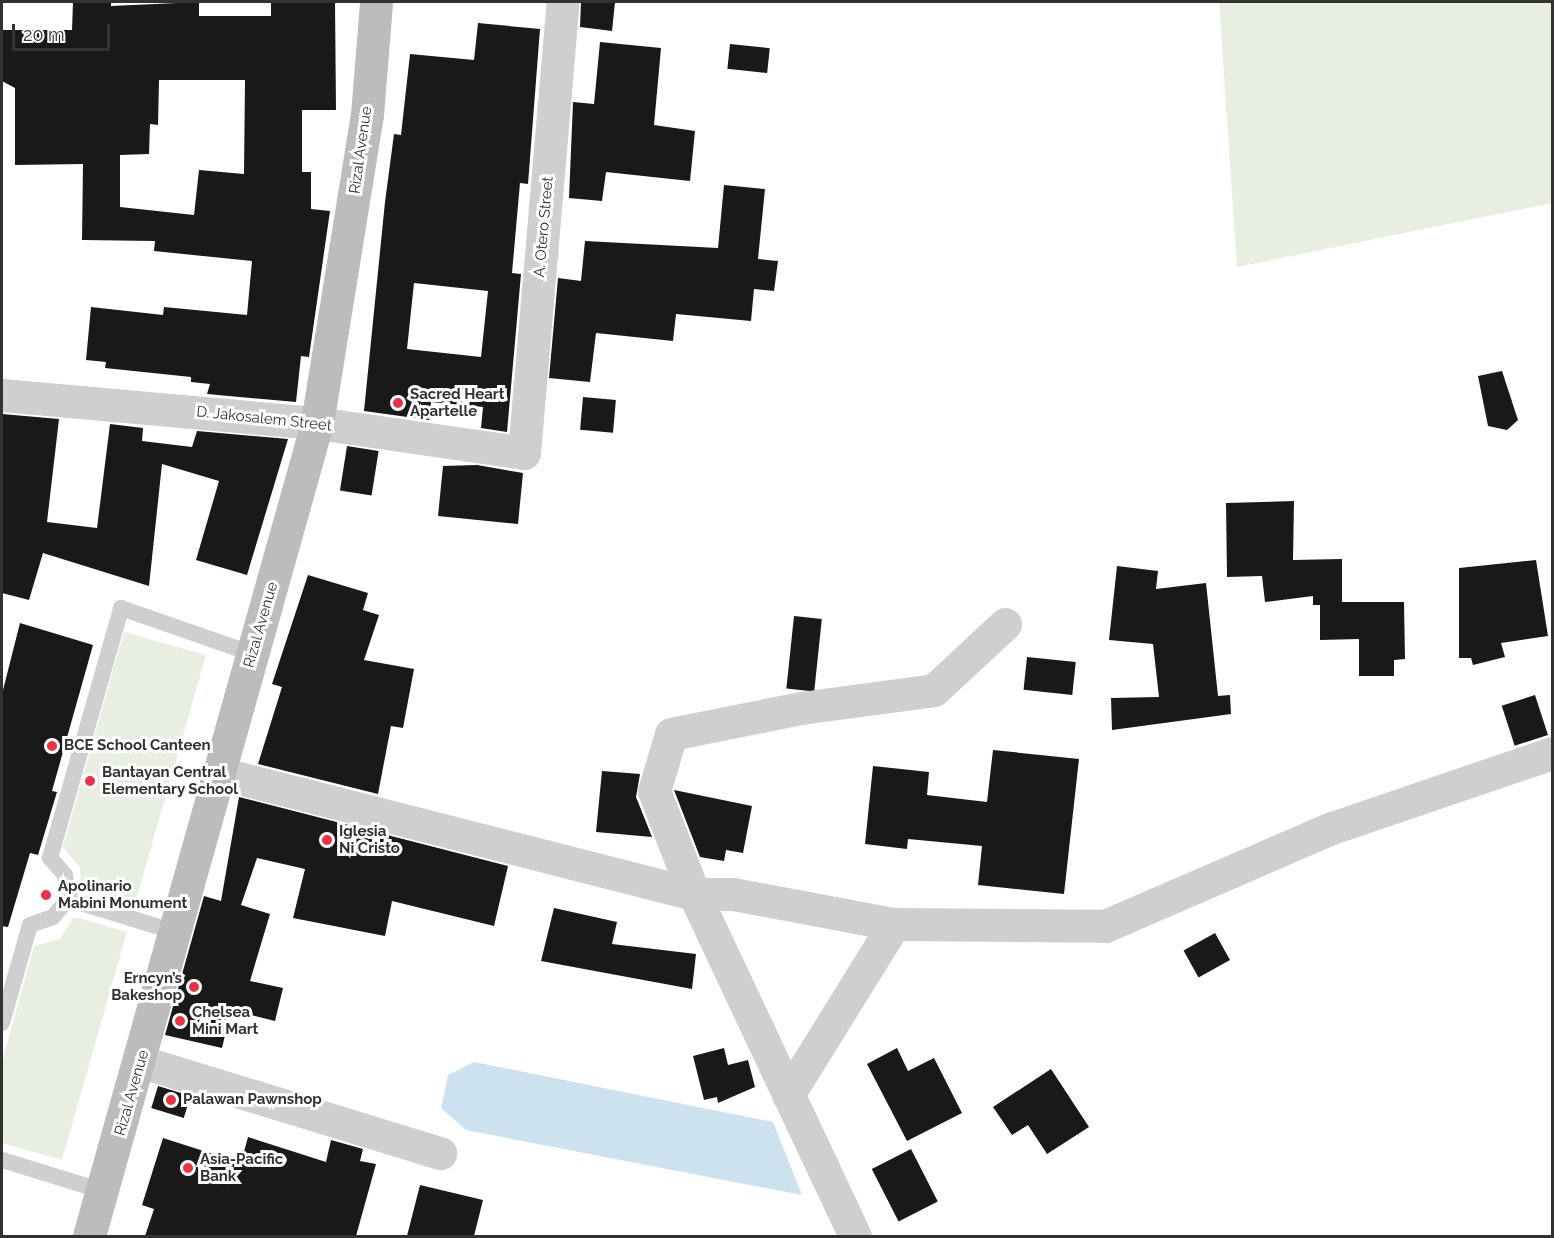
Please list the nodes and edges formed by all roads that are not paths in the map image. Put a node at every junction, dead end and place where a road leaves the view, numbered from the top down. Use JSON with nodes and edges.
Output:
{"nodes":[{"id":1,"x":376,"y":2,"type":"edge"},
{"id":2,"x":563,"y":2,"type":"edge"},
{"id":3,"x":2,"y":395,"type":"edge"},
{"id":4,"x":317,"y":423,"type":"junction"},
{"id":5,"x":524,"y":453,"type":"joint"},
{"id":6,"x":1005,"y":624,"type":"dead end"},
{"id":7,"x":254,"y":654,"type":"junction"},
{"id":8,"x":1552,"y":753,"type":"edge"},
{"id":9,"x":219,"y":773,"type":"junction"},
{"id":10,"x":694,"y":894,"type":"junction"},
{"id":11,"x":68,"y":899,"type":"junction"},
{"id":12,"x":894,"y":924,"type":"junction"},
{"id":13,"x":176,"y":932,"type":"junction"},
{"id":14,"x":2,"y":1023,"type":"edge"},
{"id":15,"x":142,"y":1062,"type":"junction"},
{"id":16,"x":788,"y":1095,"type":"junction"},
{"id":17,"x":440,"y":1153,"type":"dead end"},
{"id":18,"x":2,"y":1160,"type":"edge"},
{"id":19,"x":103,"y":1191,"type":"junction"},
{"id":20,"x":89,"y":1236,"type":"edge"},
{"id":21,"x":855,"y":1236,"type":"edge"}],
"edges":[{"from":1,"to":4,"type":"main road","name":"Rizal Avenue"},
{"from":2,"to":5,"type":"street","name":"A. Otero Street"},
{"from":3,"to":4,"type":"street","name":"D. Jakosalem Street"},
{"from":4,"to":5,"type":"street","name":"D. Jakosalem Street"},
{"from":4,"to":7,"type":"main road","name":"Rizal Avenue"},
{"from":6,"to":10,"type":"street"},
{"from":7,"to":9,"type":"main road","name":"Rizal Avenue"},
{"from":7,"to":11,"type":"lane"},
{"from":8,"to":12,"type":"street"},
{"from":9,"to":10,"type":"street"},
{"from":9,"to":13,"type":"main road","name":"Rizal Avenue"},
{"from":10,"to":12,"type":"street"},
{"from":10,"to":16,"type":"street"},
{"from":11,"to":13,"type":"lane"},
{"from":11,"to":14,"type":"lane"},
{"from":12,"to":16,"type":"street"},
{"from":13,"to":15,"type":"main road","name":"Rizal Avenue"},
{"from":15,"to":17,"type":"street"},
{"from":15,"to":19,"type":"main road","name":"Rizal Avenue"},
{"from":16,"to":21,"type":"street"},
{"from":18,"to":19,"type":"lane"},
{"from":19,"to":20,"type":"main road","name":"Rizal Avenue"}]}
